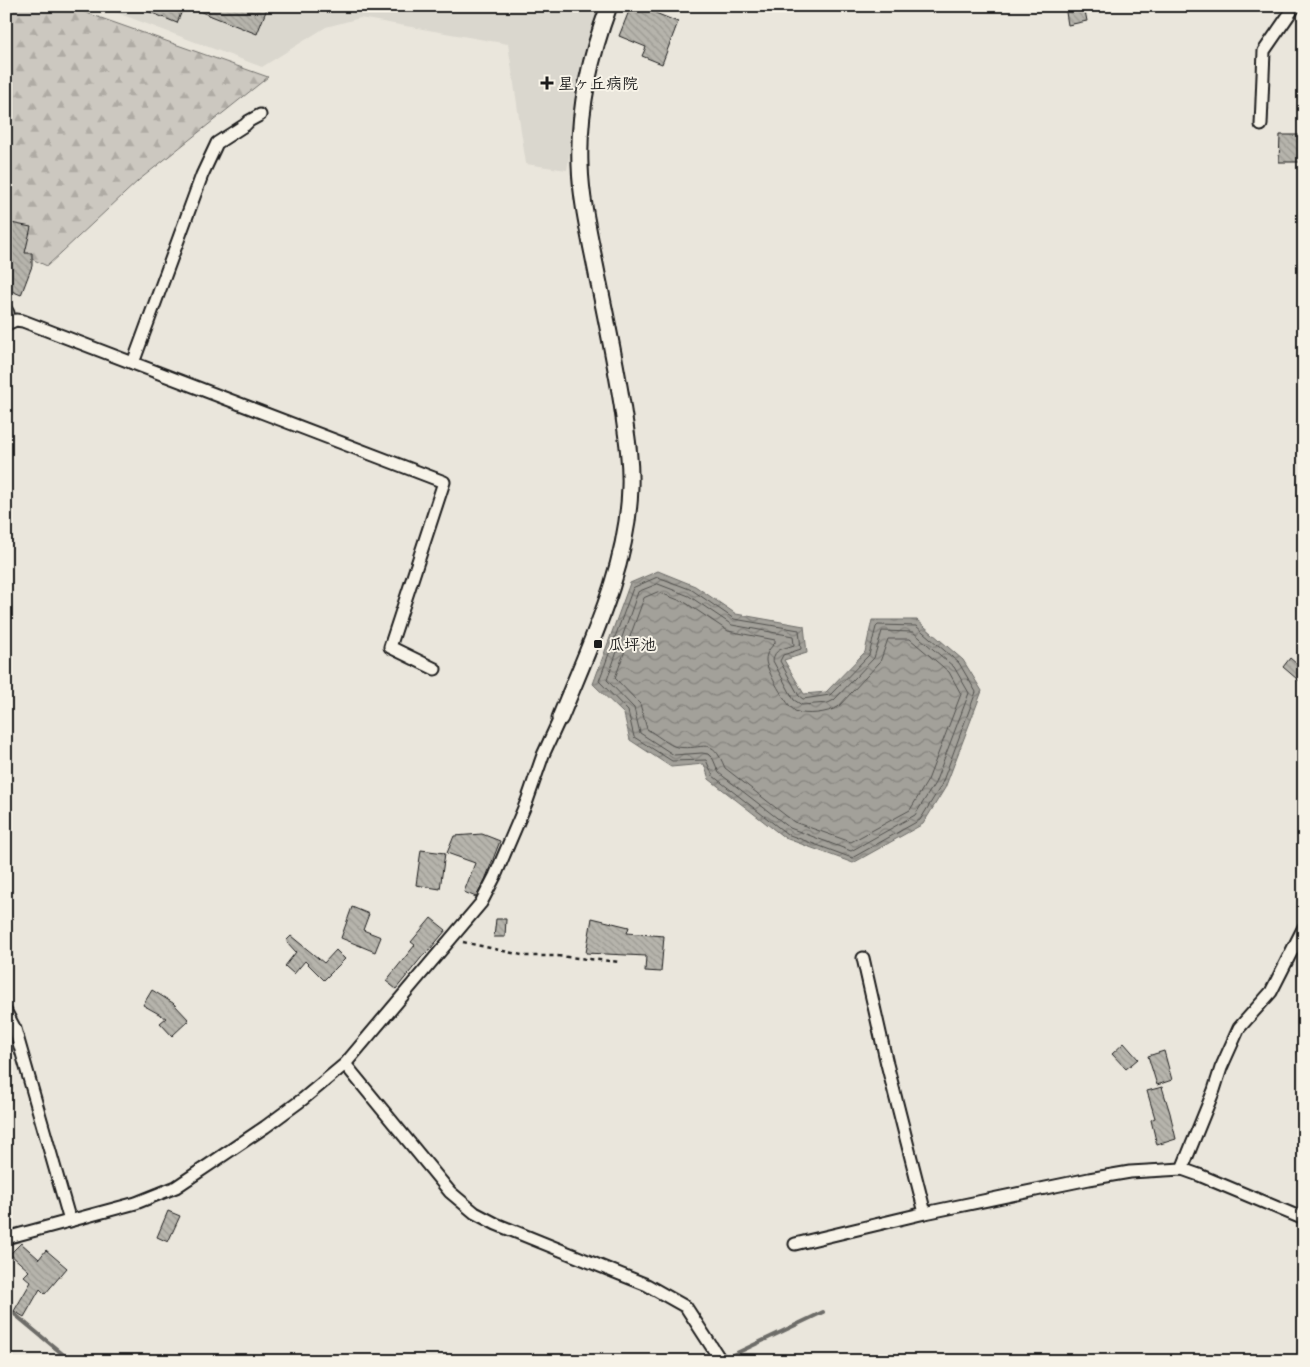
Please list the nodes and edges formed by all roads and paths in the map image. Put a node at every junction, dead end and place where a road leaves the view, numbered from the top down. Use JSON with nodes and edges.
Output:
{"nodes":[{"id":1,"x":609,"y":6,"type":"edge"},
{"id":2,"x":1296,"y":6,"type":"edge"},
{"id":3,"x":260,"y":116,"type":"dead end"},
{"id":4,"x":1261,"y":125,"type":"dead end"},
{"id":5,"x":6,"y":310,"type":"edge"},
{"id":6,"x":6,"y":325,"type":"edge"},
{"id":7,"x":133,"y":362,"type":"junction"},
{"id":8,"x":435,"y":669,"type":"dead end"},
{"id":9,"x":560,"y":718,"type":"joint"},
{"id":10,"x":1304,"y":927,"type":"edge"},
{"id":11,"x":453,"y":937,"type":"junction"},
{"id":12,"x":864,"y":958,"type":"dead end"},
{"id":13,"x":620,"y":962,"type":"dead end"},
{"id":14,"x":6,"y":1012,"type":"edge"},
{"id":15,"x":345,"y":1064,"type":"junction"},
{"id":16,"x":1182,"y":1169,"type":"junction"},
{"id":17,"x":925,"y":1213,"type":"junction"},
{"id":18,"x":1304,"y":1219,"type":"edge"},
{"id":19,"x":70,"y":1221,"type":"junction"},
{"id":20,"x":6,"y":1238,"type":"edge"},
{"id":21,"x":795,"y":1244,"type":"dead end"},
{"id":22,"x":721,"y":1361,"type":"edge"}],
"edges":[{"from":1,"to":9,"type":"street"},
{"from":2,"to":4,"type":"street"},
{"from":3,"to":7,"type":"street"},
{"from":5,"to":6,"type":"street"},
{"from":6,"to":7,"type":"street"},
{"from":7,"to":8,"type":"street"},
{"from":9,"to":11,"type":"street"},
{"from":10,"to":16,"type":"street"},
{"from":11,"to":13,"type":"path"},
{"from":11,"to":15,"type":"street"},
{"from":12,"to":17,"type":"street"},
{"from":14,"to":19,"type":"street"},
{"from":15,"to":19,"type":"street"},
{"from":15,"to":22,"type":"street"},
{"from":16,"to":17,"type":"street"},
{"from":16,"to":18,"type":"street"},
{"from":17,"to":21,"type":"street"},
{"from":19,"to":20,"type":"street"}]}
